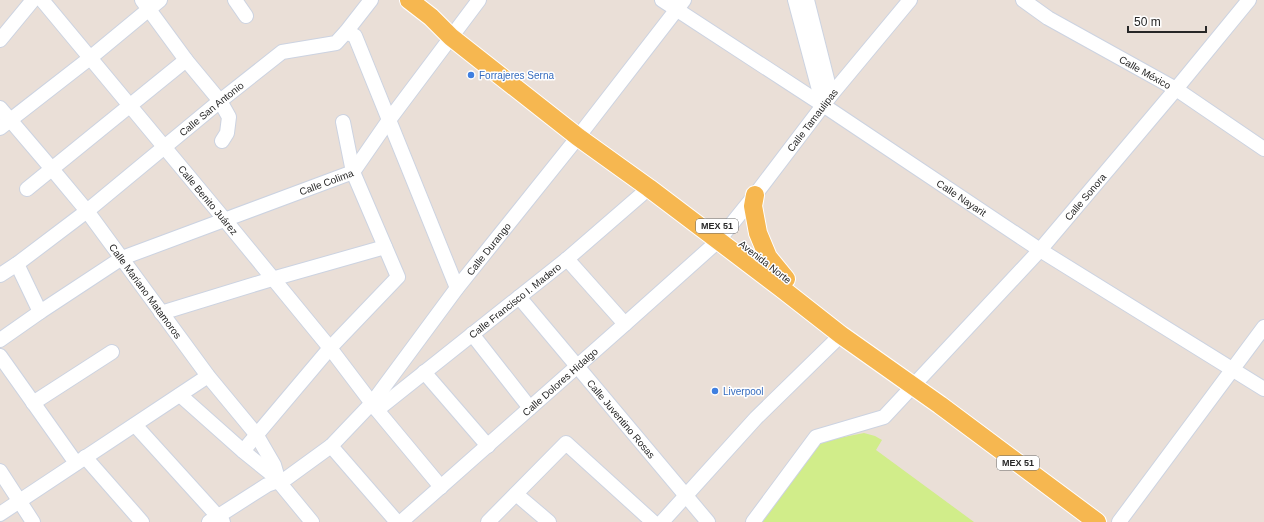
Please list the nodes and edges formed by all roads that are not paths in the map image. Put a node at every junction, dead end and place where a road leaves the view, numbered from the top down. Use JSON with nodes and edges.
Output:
{"nodes":[{"id":1,"x":33,"y":0,"type":"edge"},
{"id":2,"x":42,"y":0,"type":"edge"},
{"id":3,"x":160,"y":0,"type":"edge"},
{"id":4,"x":235,"y":0,"type":"edge"},
{"id":5,"x":371,"y":0,"type":"edge"},
{"id":6,"x":409,"y":0,"type":"edge"},
{"id":7,"x":479,"y":0,"type":"edge"},
{"id":8,"x":662,"y":0,"type":"edge"},
{"id":9,"x":795,"y":0,"type":"edge"},
{"id":10,"x":807,"y":0,"type":"edge"},
{"id":11,"x":910,"y":0,"type":"edge"},
{"id":12,"x":1023,"y":0,"type":"edge"},
{"id":13,"x":1249,"y":0,"type":"edge"},
{"id":14,"x":145,"y":4,"type":"edge"},
{"id":15,"x":680,"y":5,"type":"edge"},
{"id":16,"x":246,"y":16,"type":"dead end"},
{"id":17,"x":346,"y":32,"type":"junction"},
{"id":18,"x":454,"y":33,"type":"junction"},
{"id":19,"x":0,"y":40,"type":"edge"},
{"id":20,"x":90,"y":58,"type":"junction"},
{"id":21,"x":186,"y":60,"type":"junction"},
{"id":22,"x":1176,"y":89,"type":"junction"},
{"id":23,"x":827,"y":100,"type":"junction"},
{"id":24,"x":220,"y":101,"type":"junction"},
{"id":25,"x":131,"y":106,"type":"junction"},
{"id":26,"x":0,"y":108,"type":"edge"},
{"id":27,"x":389,"y":120,"type":"junction"},
{"id":28,"x":343,"y":122,"type":"dead end"},
{"id":29,"x":5,"y":124,"type":"edge"},
{"id":30,"x":581,"y":132,"type":"junction"},
{"id":31,"x":222,"y":140,"type":"dead end"},
{"id":32,"x":164,"y":148,"type":"junction"},
{"id":33,"x":1264,"y":149,"type":"edge"},
{"id":34,"x":52,"y":169,"type":"junction"},
{"id":35,"x":353,"y":172,"type":"junction"},
{"id":36,"x":649,"y":188,"type":"junction"},
{"id":37,"x":27,"y":189,"type":"dead end"},
{"id":38,"x":755,"y":195,"type":"junction"},
{"id":39,"x":87,"y":211,"type":"junction"},
{"id":40,"x":225,"y":220,"type":"junction"},
{"id":41,"x":721,"y":236,"type":"junction"},
{"id":42,"x":385,"y":247,"type":"junction"},
{"id":43,"x":1040,"y":250,"type":"junction"},
{"id":44,"x":122,"y":258,"type":"junction"},
{"id":45,"x":567,"y":259,"type":"junction"},
{"id":46,"x":17,"y":264,"type":"junction"},
{"id":47,"x":0,"y":275,"type":"edge"},
{"id":48,"x":272,"y":279,"type":"junction"},
{"id":49,"x":786,"y":279,"type":"junction"},
{"id":50,"x":457,"y":288,"type":"junction"},
{"id":51,"x":519,"y":297,"type":"junction"},
{"id":52,"x":40,"y":312,"type":"junction"},
{"id":53,"x":161,"y":313,"type":"junction"},
{"id":54,"x":625,"y":324,"type":"junction"},
{"id":55,"x":1264,"y":327,"type":"edge"},
{"id":56,"x":472,"y":334,"type":"junction"},
{"id":57,"x":841,"y":335,"type":"junction"},
{"id":58,"x":0,"y":340,"type":"edge"},
{"id":59,"x":330,"y":348,"type":"junction"},
{"id":60,"x":112,"y":352,"type":"dead end"},
{"id":61,"x":0,"y":356,"type":"edge"},
{"id":62,"x":896,"y":364,"type":"junction"},
{"id":63,"x":577,"y":367,"type":"junction"},
{"id":64,"x":1232,"y":370,"type":"junction"},
{"id":65,"x":424,"y":372,"type":"junction"},
{"id":66,"x":208,"y":376,"type":"junction"},
{"id":67,"x":915,"y":384,"type":"junction"},
{"id":68,"x":1264,"y":389,"type":"edge"},
{"id":69,"x":180,"y":394,"type":"junction"},
{"id":70,"x":33,"y":403,"type":"junction"},
{"id":71,"x":374,"y":406,"type":"junction"},
{"id":72,"x":530,"y":408,"type":"junction"},
{"id":73,"x":135,"y":424,"type":"junction"},
{"id":74,"x":256,"y":434,"type":"junction"},
{"id":75,"x":330,"y":446,"type":"junction"},
{"id":76,"x":488,"y":446,"type":"junction"},
{"id":77,"x":243,"y":451,"type":"junction"},
{"id":78,"x":81,"y":460,"type":"junction"},
{"id":79,"x":0,"y":471,"type":"edge"},
{"id":80,"x":278,"y":479,"type":"junction"},
{"id":81,"x":441,"y":487,"type":"junction"},
{"id":82,"x":516,"y":494,"type":"junction"},
{"id":83,"x":686,"y":495,"type":"junction"},
{"id":84,"x":20,"y":500,"type":"junction"},
{"id":85,"x":0,"y":514,"type":"edge"},
{"id":86,"x":217,"y":520,"type":"edge"},
{"id":87,"x":33,"y":522,"type":"edge"},
{"id":88,"x":142,"y":522,"type":"edge"},
{"id":89,"x":312,"y":522,"type":"edge"},
{"id":90,"x":397,"y":522,"type":"edge"},
{"id":91,"x":401,"y":522,"type":"edge"},
{"id":92,"x":488,"y":522,"type":"edge"},
{"id":93,"x":549,"y":522,"type":"edge"},
{"id":94,"x":653,"y":522,"type":"edge"},
{"id":95,"x":662,"y":522,"type":"edge"},
{"id":96,"x":708,"y":522,"type":"edge"},
{"id":97,"x":753,"y":522,"type":"edge"},
{"id":98,"x":1097,"y":522,"type":"edge"},
{"id":99,"x":1119,"y":522,"type":"edge"}],
"edges":[{"from":1,"to":19,"type":"street"},
{"from":2,"to":20,"type":"street","name":"Calle Benito Juárez"},
{"from":3,"to":14,"type":"street"},
{"from":4,"to":16,"type":"street"},
{"from":5,"to":17,"type":"street","name":"Calle San Antonio"},
{"from":6,"to":18,"type":"main road","number":"MEX 51"},
{"from":7,"to":18,"type":"street","name":"Calle Colima"},
{"from":8,"to":15,"type":"street","name":"Calle Nayarit"},
{"from":9,"to":23,"type":"street"},
{"from":10,"to":23,"type":"street"},
{"from":11,"to":23,"type":"street","name":"Calle Tamaulipas"},
{"from":12,"to":22,"type":"street","name":"Calle México"},
{"from":13,"to":22,"type":"street","name":"Calle Sonora"},
{"from":14,"to":20,"type":"street"},
{"from":14,"to":21,"type":"street"},
{"from":15,"to":23,"type":"street","name":"Calle Nayarit"},
{"from":15,"to":30,"type":"street","name":"Calle Durango"},
{"from":17,"to":24,"type":"street","name":"Calle San Antonio"},
{"from":17,"to":27,"type":"street"},
{"from":18,"to":27,"type":"street","name":"Calle Colima"},
{"from":18,"to":30,"type":"main road","number":"MEX 51"},
{"from":20,"to":25,"type":"street","name":"Calle Benito Juárez"},
{"from":20,"to":29,"type":"street"},
{"from":21,"to":24,"type":"street"},
{"from":21,"to":25,"type":"street"},
{"from":22,"to":33,"type":"street","name":"Calle México"},
{"from":22,"to":43,"type":"street","name":"Calle Sonora"},
{"from":23,"to":38,"type":"street","name":"Calle Tamaulipas"},
{"from":23,"to":43,"type":"street","name":"Calle Nayarit"},
{"from":24,"to":31,"type":"street"},
{"from":24,"to":32,"type":"street","name":"Calle San Antonio"},
{"from":25,"to":32,"type":"street","name":"Calle Benito Juárez"},
{"from":25,"to":34,"type":"street"},
{"from":26,"to":29,"type":"street","name":"Calle Mariano Matamoros"},
{"from":27,"to":35,"type":"street","name":"Calle Colima"},
{"from":27,"to":50,"type":"street"},
{"from":28,"to":35,"type":"street"},
{"from":29,"to":34,"type":"street","name":"Calle Mariano Matamoros"},
{"from":30,"to":36,"type":"main road","name":"Avenida Norte","number":"MEX 51"},
{"from":30,"to":41,"type":"main road","name":"Avenida Norte","number":"MEX 51"},
{"from":30,"to":50,"type":"street","name":"Calle Durango"},
{"from":32,"to":39,"type":"street","name":"Calle San Antonio"},
{"from":32,"to":40,"type":"street","name":"Calle Benito Juárez"},
{"from":34,"to":37,"type":"street"},
{"from":34,"to":39,"type":"street","name":"Calle Mariano Matamoros"},
{"from":35,"to":40,"type":"street","name":"Calle Colima"},
{"from":35,"to":42,"type":"street"},
{"from":36,"to":41,"type":"main road","name":"Avenida Norte","number":"MEX 51"},
{"from":36,"to":45,"type":"street","name":"Calle Francisco I. Madero"},
{"from":38,"to":41,"type":"street","name":"Calle Tamaulipas"},
{"from":38,"to":49,"type":"main road"},
{"from":39,"to":44,"type":"street","name":"Calle Mariano Matamoros"},
{"from":39,"to":46,"type":"street","name":"Calle San Antonio"},
{"from":40,"to":44,"type":"street","name":"Calle Colima"},
{"from":40,"to":48,"type":"street","name":"Calle Benito Juárez"},
{"from":41,"to":49,"type":"main road","name":"Avenida Norte","number":"MEX 51"},
{"from":41,"to":54,"type":"street","name":"Calle Dolores Hidalgo"},
{"from":41,"to":57,"type":"main road","name":"Avenida Norte","number":"MEX 51"},
{"from":42,"to":48,"type":"street"},
{"from":42,"to":59,"type":"street"},
{"from":43,"to":64,"type":"street","name":"Calle Nayarit"},
{"from":43,"to":67,"type":"street","name":"Calle Sonora"},
{"from":44,"to":52,"type":"street","name":"Calle Colima"},
{"from":44,"to":53,"type":"street","name":"Calle Mariano Matamoros"},
{"from":45,"to":51,"type":"street","name":"Calle Francisco I. Madero"},
{"from":45,"to":54,"type":"street"},
{"from":46,"to":47,"type":"street","name":"Calle San Antonio"},
{"from":46,"to":52,"type":"street"},
{"from":48,"to":53,"type":"street"},
{"from":48,"to":59,"type":"street","name":"Calle Benito Juárez"},
{"from":49,"to":62,"type":"main road","name":"Avenida Norte","number":"MEX 51"},
{"from":50,"to":71,"type":"street","name":"Calle Durango"},
{"from":51,"to":56,"type":"street","name":"Calle Francisco I. Madero"},
{"from":51,"to":63,"type":"street","name":"Calle Juventino Rosas"},
{"from":52,"to":58,"type":"street","name":"Calle Colima"},
{"from":53,"to":66,"type":"street","name":"Calle Mariano Matamoros"},
{"from":54,"to":63,"type":"street","name":"Calle Dolores Hidalgo"},
{"from":55,"to":64,"type":"street"},
{"from":56,"to":65,"type":"street","name":"Calle Francisco I. Madero"},
{"from":56,"to":72,"type":"street"},
{"from":57,"to":62,"type":"main road"},
{"from":57,"to":67,"type":"main road","name":"Avenida Norte","number":"MEX 51"},
{"from":57,"to":83,"type":"street"},
{"from":59,"to":71,"type":"street","name":"Calle Benito Juárez"},
{"from":59,"to":74,"type":"street"},
{"from":60,"to":70,"type":"street"},
{"from":61,"to":70,"type":"street"},
{"from":62,"to":67,"type":"main road","name":"Avenida Norte","number":"MEX 51"},
{"from":63,"to":72,"type":"street","name":"Calle Dolores Hidalgo"},
{"from":63,"to":83,"type":"street","name":"Calle Juventino Rosas"},
{"from":64,"to":68,"type":"street","name":"Calle Nayarit"},
{"from":64,"to":99,"type":"street"},
{"from":65,"to":71,"type":"street","name":"Calle Francisco I. Madero"},
{"from":65,"to":76,"type":"street"},
{"from":66,"to":69,"type":"street"},
{"from":66,"to":74,"type":"street","name":"Calle Mariano Matamoros"},
{"from":67,"to":97,"type":"street","name":"Calle Sonora"},
{"from":67,"to":98,"type":"main road","name":"Avenida Norte","number":"MEX 51"},
{"from":69,"to":73,"type":"street"},
{"from":69,"to":77,"type":"street"},
{"from":70,"to":78,"type":"street"},
{"from":71,"to":75,"type":"street","name":"Calle Durango"},
{"from":71,"to":81,"type":"street","name":"Calle Benito Juárez"},
{"from":72,"to":76,"type":"street","name":"Calle Dolores Hidalgo"},
{"from":73,"to":78,"type":"street"},
{"from":73,"to":86,"type":"street"},
{"from":74,"to":77,"type":"street"},
{"from":74,"to":80,"type":"street","name":"Calle Mariano Matamoros"},
{"from":75,"to":80,"type":"street","name":"Calle Durango"},
{"from":75,"to":90,"type":"street"},
{"from":76,"to":81,"type":"street","name":"Calle Dolores Hidalgo"},
{"from":77,"to":80,"type":"street"},
{"from":78,"to":84,"type":"street"},
{"from":78,"to":88,"type":"street"},
{"from":79,"to":84,"type":"street"},
{"from":80,"to":86,"type":"street","name":"Calle Durango"},
{"from":80,"to":89,"type":"street"},
{"from":81,"to":91,"type":"street","name":"Calle Dolores Hidalgo"},
{"from":82,"to":92,"type":"street"},
{"from":82,"to":93,"type":"street"},
{"from":82,"to":94,"type":"street"},
{"from":83,"to":95,"type":"street"},
{"from":83,"to":96,"type":"street","name":"Calle Juventino Rosas"},
{"from":84,"to":85,"type":"street"},
{"from":84,"to":87,"type":"street"}]}
